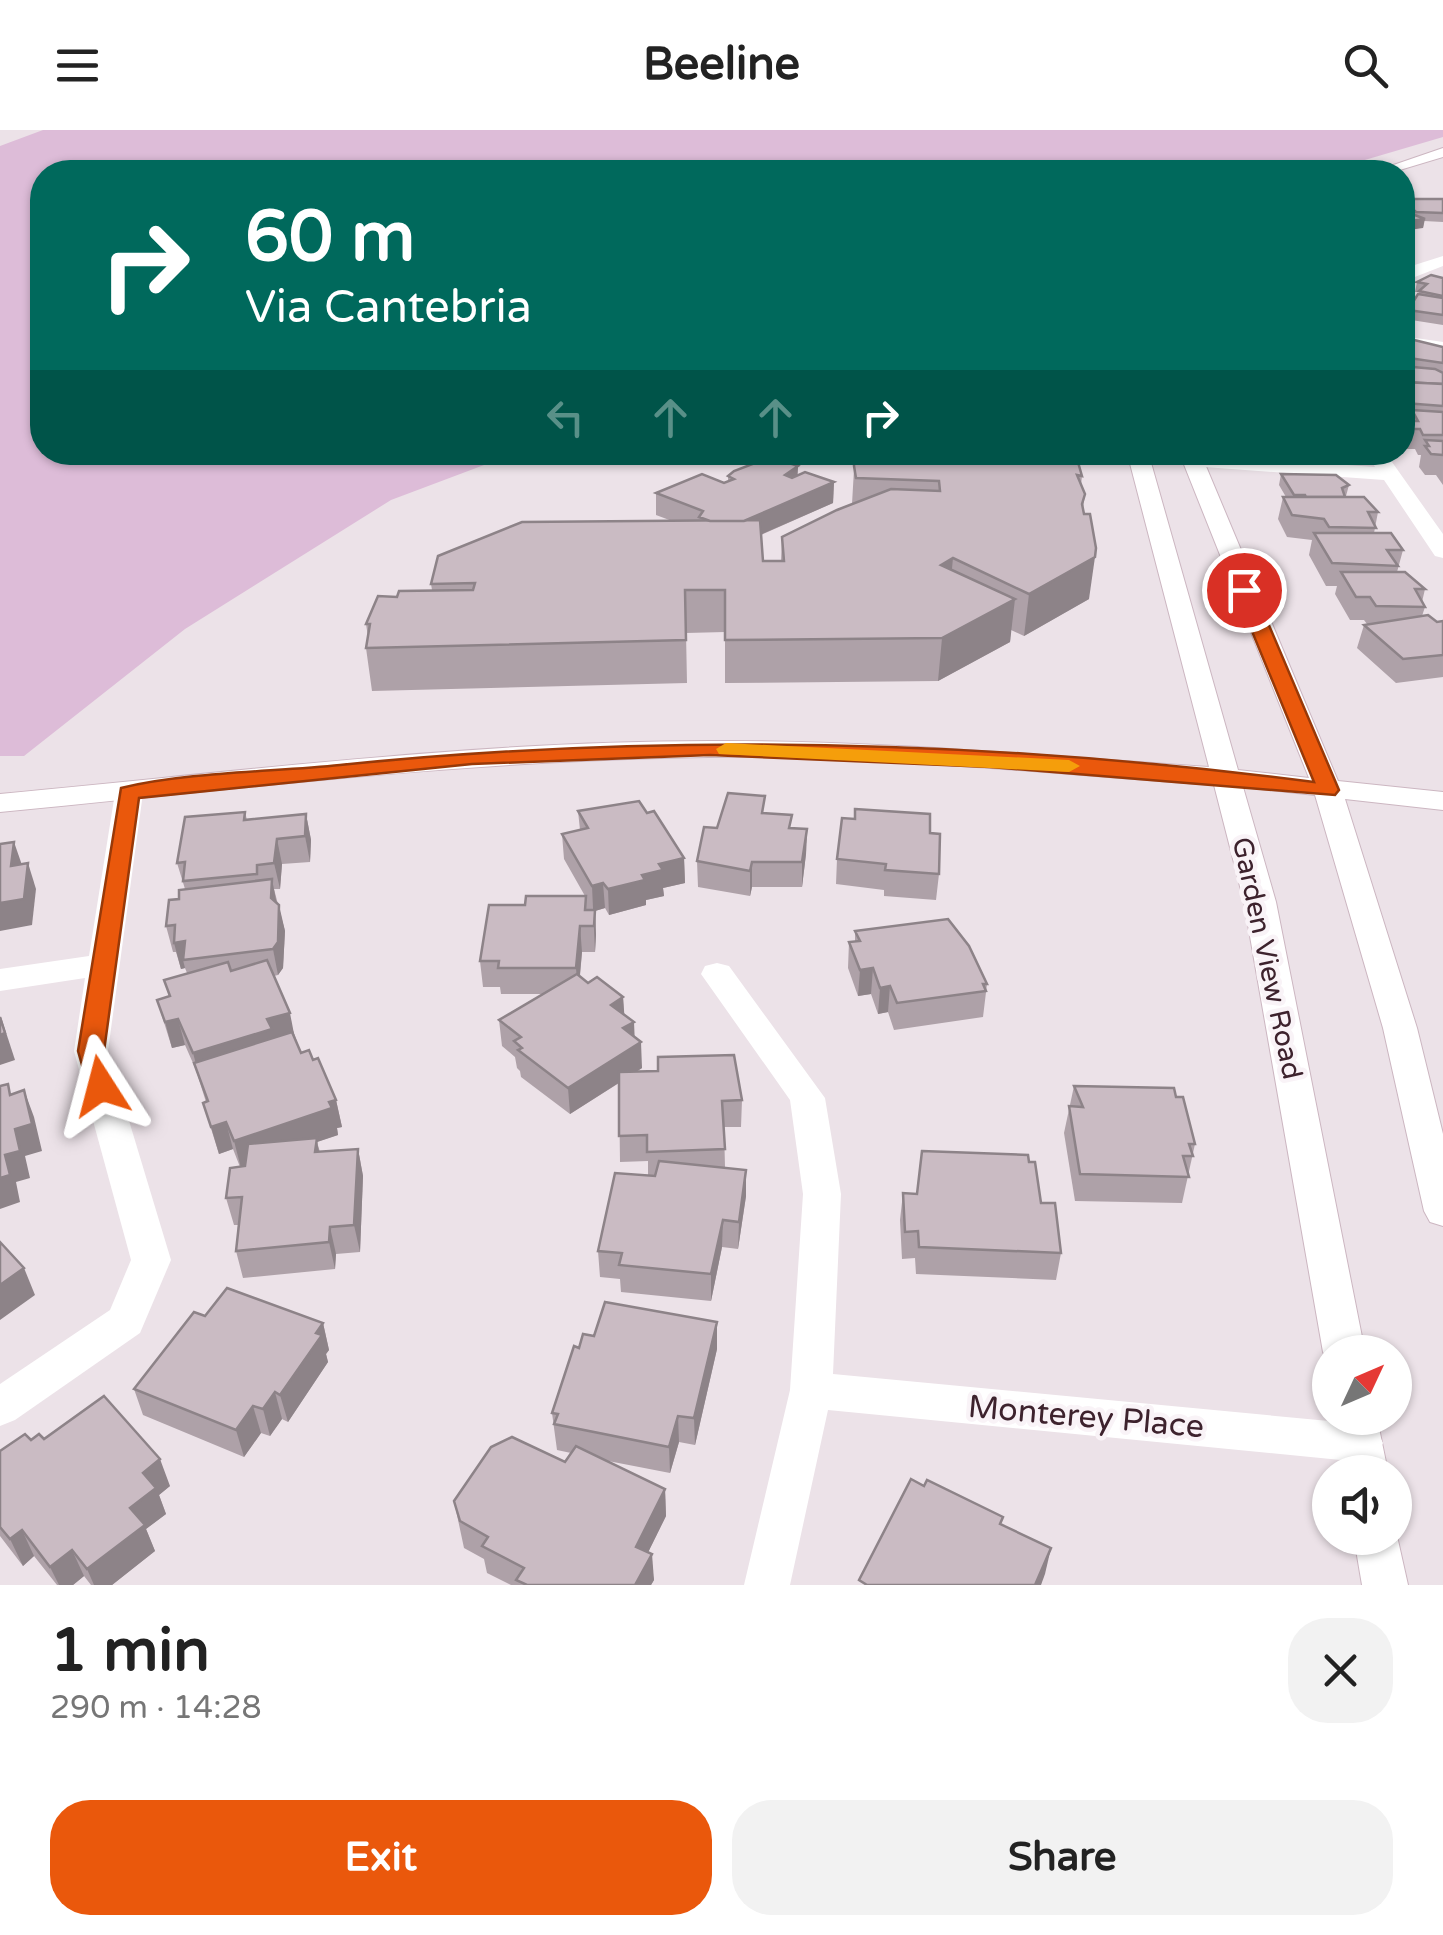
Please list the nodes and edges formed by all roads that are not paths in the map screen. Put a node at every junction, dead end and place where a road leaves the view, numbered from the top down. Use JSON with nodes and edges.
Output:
{"nodes":[{"id":1,"x":1443,"y":152,"type":"edge"},
{"id":2,"x":1415,"y":161,"type":"edge"},
{"id":3,"x":1443,"y":168,"type":"edge"},
{"id":4,"x":1415,"y":178,"type":"edge"},
{"id":5,"x":1443,"y":261,"type":"edge"},
{"id":6,"x":1415,"y":268,"type":"edge"},
{"id":7,"x":1415,"y":343,"type":"edge"},
{"id":8,"x":1443,"y":347,"type":"edge"},
{"id":9,"x":1141,"y":465,"type":"edge"},
{"id":10,"x":1194,"y":465,"type":"edge"},
{"id":11,"x":1289,"y":465,"type":"edge"},
{"id":12,"x":1383,"y":465,"type":"edge"},
{"id":13,"x":1388,"y":474,"type":"junction"},
{"id":14,"x":1443,"y":552,"type":"edge"},
{"id":15,"x":1227,"y":777,"type":"junction"},
{"id":16,"x":1328,"y":790,"type":"junction"},
{"id":17,"x":129,"y":793,"type":"junction"},
{"id":18,"x":1443,"y":802,"type":"edge"},
{"id":19,"x":0,"y":803,"type":"edge"},
{"id":20,"x":105,"y":964,"type":"junction"},
{"id":21,"x":716,"y":974,"type":"dead end"},
{"id":22,"x":0,"y":980,"type":"edge"},
{"id":23,"x":1443,"y":1211,"type":"edge"},
{"id":24,"x":1341,"y":1335,"type":"edge"},
{"id":25,"x":810,"y":1390,"type":"junction"},
{"id":26,"x":0,"y":1406,"type":"edge"},
{"id":27,"x":1361,"y":1444,"type":"edge"},
{"id":28,"x":1380,"y":1555,"type":"edge"},
{"id":29,"x":767,"y":1585,"type":"edge"},
{"id":30,"x":1385,"y":1585,"type":"edge"}],
"edges":[{"from":1,"to":2,"type":"main road"},
{"from":3,"to":4,"type":"main road"},
{"from":5,"to":6,"type":"main road"},
{"from":7,"to":8,"type":"main road"},
{"from":9,"to":15,"type":"main road","name":"Garden View Road"},
{"from":10,"to":16,"type":"main road"},
{"from":11,"to":13,"type":"main road"},
{"from":12,"to":13,"type":"main road"},
{"from":13,"to":14,"type":"main road"},
{"from":15,"to":16,"type":"main road"},
{"from":15,"to":17,"type":"main road"},
{"from":15,"to":24,"type":"main road","name":"Garden View Road"},
{"from":16,"to":18,"type":"main road"},
{"from":16,"to":23,"type":"main road"},
{"from":17,"to":19,"type":"main road"},
{"from":17,"to":20,"type":"main road"},
{"from":20,"to":22,"type":"main road"},
{"from":20,"to":26,"type":"main road"},
{"from":21,"to":25,"type":"main road"},
{"from":25,"to":27,"type":"main road","name":"Monterey Place"},
{"from":25,"to":29,"type":"main road"},
{"from":28,"to":30,"type":"main road"}]}
